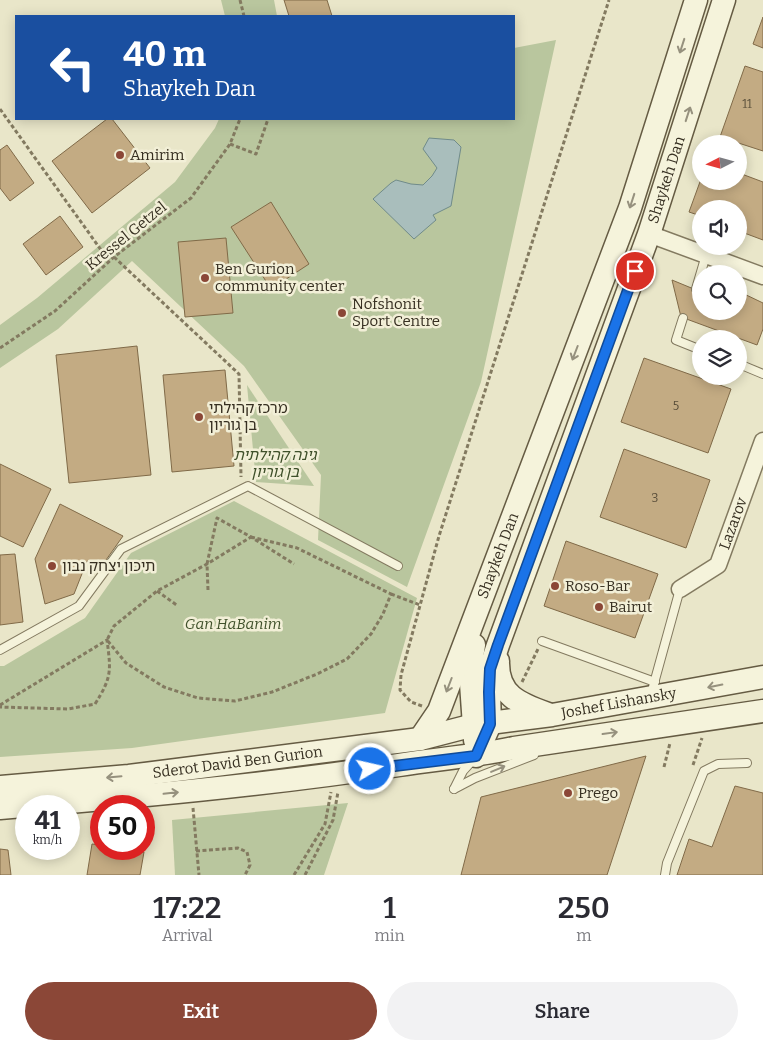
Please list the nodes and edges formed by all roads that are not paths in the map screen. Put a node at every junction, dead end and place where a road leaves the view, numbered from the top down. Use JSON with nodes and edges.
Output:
{"nodes":[{"id":1,"x":696,"y":0,"type":"edge"},
{"id":2,"x":724,"y":0,"type":"edge"},
{"id":3,"x":649,"y":234,"type":"junction"},
{"id":4,"x":692,"y":250,"type":"edge"},
{"id":5,"x":706,"y":255,"type":"joint"},
{"id":6,"x":703,"y":265,"type":"edge"},
{"id":7,"x":763,"y":276,"type":"edge"},
{"id":8,"x":683,"y":318,"type":"dead end"},
{"id":9,"x":692,"y":346,"type":"edge"},
{"id":10,"x":747,"y":367,"type":"edge"},
{"id":11,"x":763,"y":374,"type":"edge"},
{"id":12,"x":763,"y":442,"type":"edge"},
{"id":13,"x":398,"y":566,"type":"dead end"},
{"id":14,"x":680,"y":589,"type":"joint"},
{"id":15,"x":480,"y":604,"type":"junction"},
{"id":16,"x":542,"y":640,"type":"road end"},
{"id":17,"x":498,"y":645,"type":"junction"},
{"id":18,"x":0,"y":650,"type":"edge"},
{"id":19,"x":763,"y":677,"type":"edge"},
{"id":20,"x":652,"y":690,"type":"junction"},
{"id":21,"x":763,"y":711,"type":"edge"},
{"id":22,"x":552,"y":715,"type":"junction"},
{"id":23,"x":482,"y":724,"type":"junction"},
{"id":24,"x":584,"y":737,"type":"junction"},
{"id":25,"x":420,"y":739,"type":"junction"},
{"id":26,"x":476,"y":756,"type":"junction"},
{"id":27,"x":747,"y":763,"type":"dead end"},
{"id":28,"x":0,"y":787,"type":"edge"},
{"id":29,"x":0,"y":808,"type":"edge"},
{"id":30,"x":665,"y":875,"type":"edge"}],
"edges":[{"from":1,"to":15,"type":"street","name":"Shaykeh Dan","one_way":true},
{"from":3,"to":2,"type":"street","name":"Shaykeh Dan","one_way":true},
{"from":3,"to":4,"type":"street"},
{"from":3,"to":17,"type":"street","name":"Shaykeh Dan"},
{"from":5,"to":6,"type":"lane"},
{"from":5,"to":7,"type":"street"},
{"from":8,"to":9,"type":"lane"},
{"from":10,"to":11,"type":"lane"},
{"from":12,"to":14,"type":"street","name":"Lazarov"},
{"from":13,"to":18,"type":"lane"},
{"from":14,"to":20,"type":"lane"},
{"from":15,"to":23,"type":"street"},
{"from":15,"to":25,"type":"street","name":"Shaykeh Dan","one_way":true},
{"from":16,"to":20,"type":"lane"},
{"from":17,"to":22,"type":"street"},
{"from":17,"to":23,"type":"street","name":"Shaykeh Dan"},
{"from":19,"to":20,"type":"street","name":"Joshef Lishansky","one_way":true},
{"from":20,"to":22,"type":"street","name":"Joshef Lishansky"},
{"from":24,"to":21,"type":"street","name":"Joshef Lishansky","one_way":true},
{"from":22,"to":23,"type":"street","name":"Joshef Lishansky"},
{"from":23,"to":25,"type":"street","name":"Sderot David Ben Gurion"},
{"from":23,"to":26,"type":"street"},
{"from":24,"to":26,"type":"street","name":"Joshef Lishansky"},
{"from":26,"to":24,"type":"lane","one_way":true},
{"from":25,"to":28,"type":"street","name":"Sderot David Ben Gurion","one_way":true},
{"from":29,"to":26,"type":"street","name":"Sderot David Ben Gurion","one_way":true},
{"from":27,"to":30,"type":"lane"}]}
